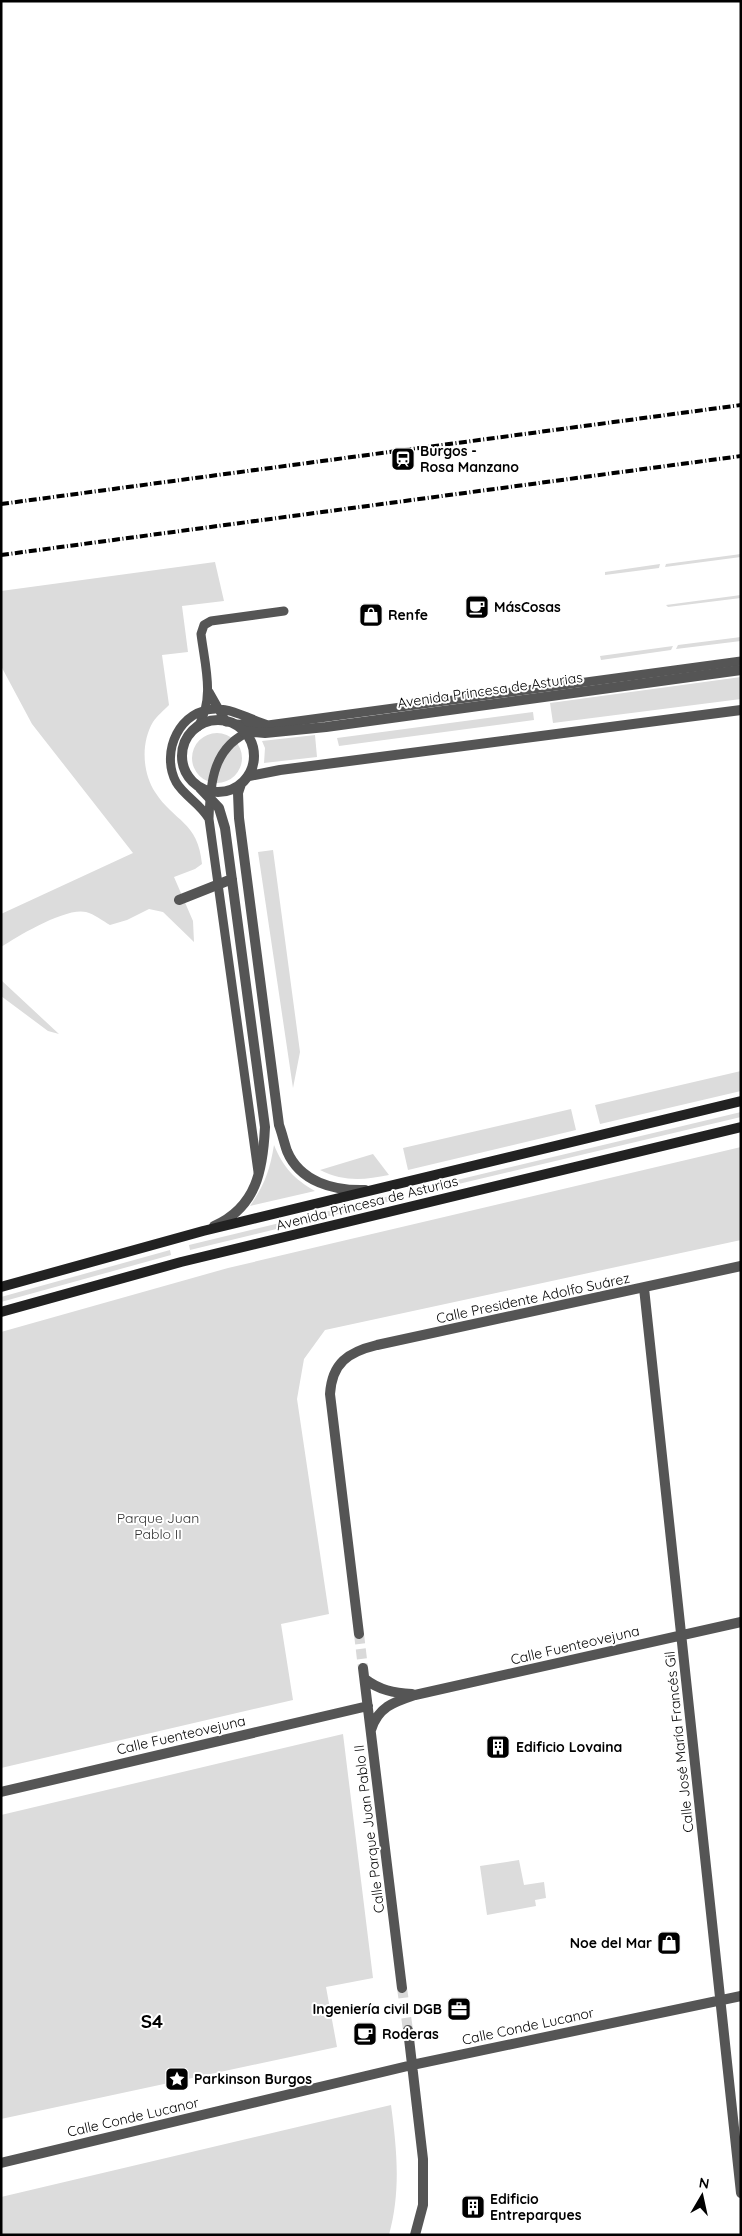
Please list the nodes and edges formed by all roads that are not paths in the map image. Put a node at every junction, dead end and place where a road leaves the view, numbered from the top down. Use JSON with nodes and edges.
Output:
{"nodes":[{"id":1,"x":284,"y":611,"type":"dead end"},
{"id":2,"x":741,"y":662,"type":"edge"},
{"id":3,"x":741,"y":670,"type":"edge"},
{"id":4,"x":208,"y":691,"type":"junction"},
{"id":5,"x":217,"y":709,"type":"junction"},
{"id":6,"x":207,"y":710,"type":"junction"},
{"id":7,"x":741,"y":710,"type":"edge"},
{"id":8,"x":268,"y":725,"type":"junction"},
{"id":9,"x":198,"y":727,"type":"junction"},
{"id":10,"x":240,"y":729,"type":"junction"},
{"id":11,"x":249,"y":776,"type":"junction"},
{"id":12,"x":241,"y":784,"type":"junction"},
{"id":13,"x":207,"y":792,"type":"junction"},
{"id":14,"x":209,"y":819,"type":"junction"},
{"id":15,"x":232,"y":879,"type":"junction"},
{"id":16,"x":218,"y":884,"type":"junction"},
{"id":17,"x":179,"y":900,"type":"dead end"},
{"id":18,"x":741,"y":1101,"type":"edge"},
{"id":19,"x":741,"y":1127,"type":"edge"},
{"id":20,"x":259,"y":1176,"type":"junction"},
{"id":21,"x":376,"y":1189,"type":"junction"},
{"id":22,"x":203,"y":1231,"type":"junction"},
{"id":23,"x":741,"y":1266,"type":"edge"},
{"id":24,"x":1,"y":1287,"type":"edge"},
{"id":25,"x":644,"y":1288,"type":"junction"},
{"id":26,"x":1,"y":1312,"type":"edge"},
{"id":27,"x":741,"y":1622,"type":"edge"},
{"id":28,"x":359,"y":1634,"type":"tunnel mouth"},
{"id":29,"x":681,"y":1635,"type":"junction"},
{"id":30,"x":363,"y":1668,"type":"tunnel mouth"},
{"id":31,"x":364,"y":1679,"type":"junction"},
{"id":32,"x":415,"y":1695,"type":"junction"},
{"id":33,"x":368,"y":1706,"type":"junction"},
{"id":34,"x":371,"y":1730,"type":"junction"},
{"id":35,"x":1,"y":1792,"type":"edge"},
{"id":36,"x":402,"y":1988,"type":"tunnel mouth"},
{"id":37,"x":741,"y":1996,"type":"edge"},
{"id":38,"x":720,"y":2000,"type":"junction"},
{"id":39,"x":408,"y":2030,"type":"tunnel mouth"},
{"id":40,"x":412,"y":2065,"type":"junction"},
{"id":41,"x":1,"y":2163,"type":"edge"},
{"id":42,"x":741,"y":2193,"type":"edge"},
{"id":43,"x":416,"y":2235,"type":"edge"}],
"edges":[{"from":1,"to":4,"type":"lane"},
{"from":2,"to":8,"type":"lane"},
{"from":3,"to":10,"type":"street","name":"Avenida Princesa de Asturias"},
{"from":4,"to":5,"type":"lane"},
{"from":4,"to":6,"type":"lane"},
{"from":5,"to":6,"type":"lane"},
{"from":5,"to":8,"type":"lane"},
{"from":5,"to":10,"type":"lane"},
{"from":6,"to":9,"type":"lane"},
{"from":6,"to":14,"type":"lane"},
{"from":7,"to":11,"type":"street"},
{"from":8,"to":10,"type":"lane"},
{"from":8,"to":10,"type":"lane"},
{"from":9,"to":10,"type":"street","name":"Avenida Princesa de Asturias"},
{"from":9,"to":13,"type":"street"},
{"from":10,"to":11,"type":"street"},
{"from":10,"to":13,"type":"lane"},
{"from":11,"to":12,"type":"street"},
{"from":12,"to":13,"type":"street"},
{"from":12,"to":21,"type":"street","name":"Avenida Princesa de Asturias"},
{"from":13,"to":14,"type":"lane"},
{"from":13,"to":15,"type":"street"},
{"from":14,"to":16,"type":"lane"},
{"from":15,"to":16,"type":"street"},
{"from":15,"to":20,"type":"street"},
{"from":16,"to":17,"type":"street"},
{"from":16,"to":20,"type":"lane"},
{"from":18,"to":21,"type":"main road","name":"Avenida Princesa de Asturias"},
{"from":19,"to":26,"type":"main road","name":"Avenida Princesa de Asturias"},
{"from":20,"to":22,"type":"street"},
{"from":21,"to":22,"type":"main road","name":"Avenida Princesa de Asturias"},
{"from":22,"to":24,"type":"main road","name":"Avenida Princesa de Asturias"},
{"from":23,"to":25,"type":"street","name":"Calle Presidente Adolfo Suárez"},
{"from":25,"to":28,"type":"street","name":"Calle Presidente Adolfo Suárez"},
{"from":25,"to":29,"type":"street","name":"Calle José María Francés Gil"},
{"from":27,"to":29,"type":"street","name":"Calle Fuenteovejuna"},
{"from":29,"to":32,"type":"street","name":"Calle Fuenteovejuna"},
{"from":29,"to":38,"type":"street","name":"Calle José María Francés Gil"},
{"from":30,"to":31,"type":"street","name":"Calle Parque Juan Pablo II"},
{"from":31,"to":32,"type":"street","name":"Calle Fuenteovejuna"},
{"from":31,"to":33,"type":"street","name":"Calle Parque Juan Pablo II"},
{"from":32,"to":34,"type":"street","name":"Calle Fuenteovejuna"},
{"from":33,"to":34,"type":"street","name":"Calle Parque Juan Pablo II"},
{"from":33,"to":35,"type":"street","name":"Calle Fuenteovejuna"},
{"from":34,"to":36,"type":"street","name":"Calle Parque Juan Pablo II"},
{"from":37,"to":38,"type":"street","name":"Calle Conde Lucanor"},
{"from":38,"to":40,"type":"street","name":"Calle Conde Lucanor"},
{"from":38,"to":42,"type":"street","name":"Calle José María Francés Gil"},
{"from":39,"to":40,"type":"street"},
{"from":40,"to":41,"type":"street","name":"Calle Conde Lucanor"},
{"from":40,"to":43,"type":"street"}]}
